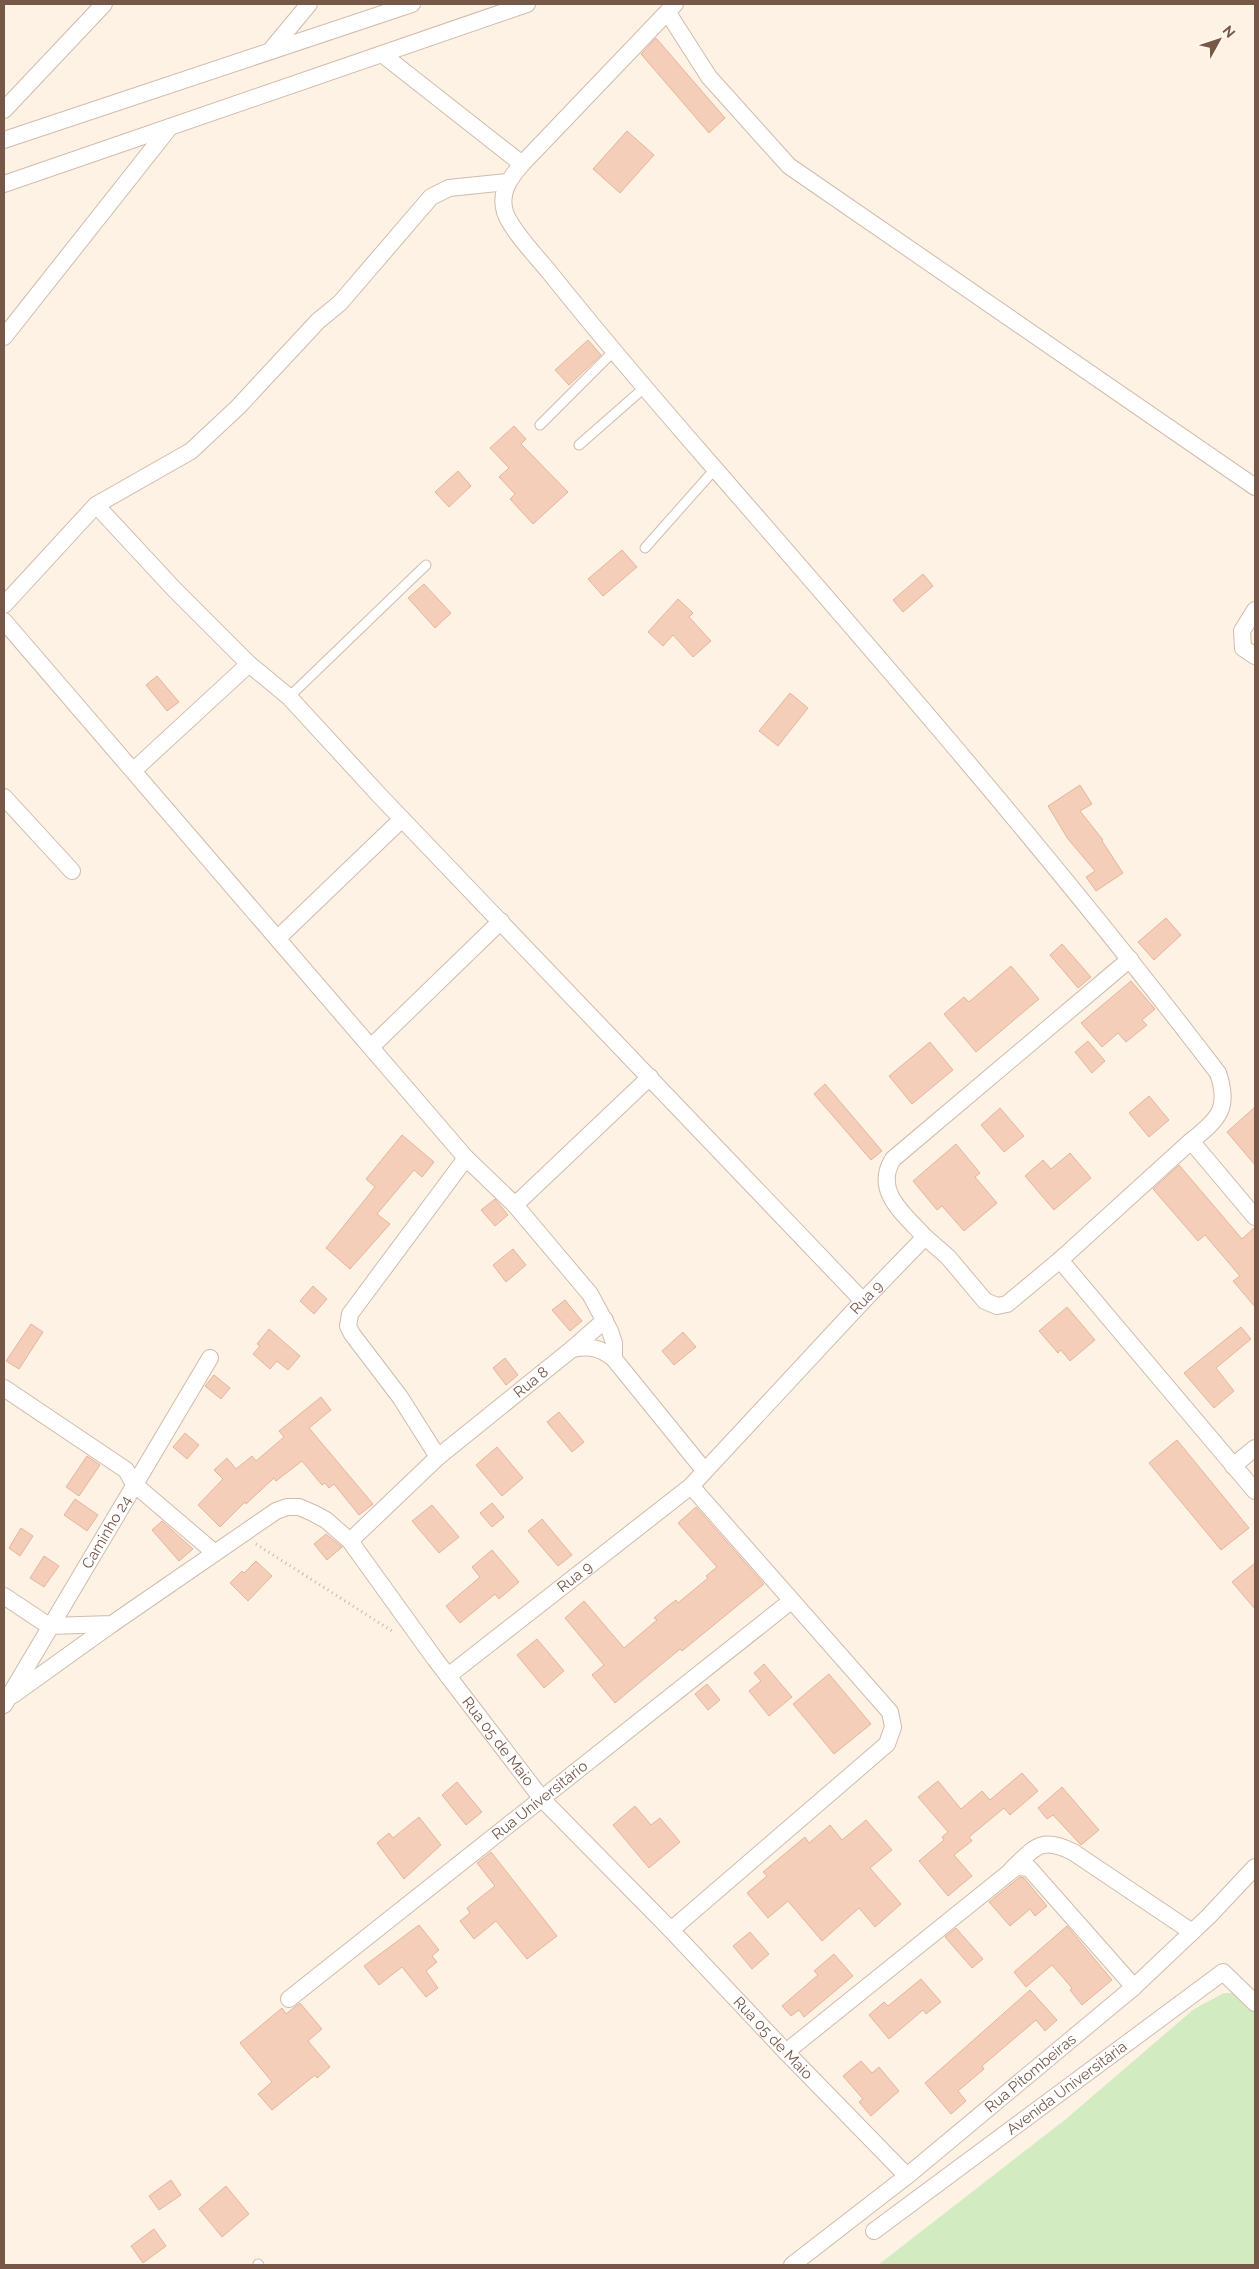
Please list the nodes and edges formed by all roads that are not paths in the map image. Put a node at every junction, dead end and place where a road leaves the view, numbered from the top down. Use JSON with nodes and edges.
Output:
{"nodes":[{"id":1,"x":104,"y":4,"type":"edge"},
{"id":2,"x":309,"y":4,"type":"edge"},
{"id":3,"x":412,"y":4,"type":"edge"},
{"id":4,"x":527,"y":4,"type":"edge"},
{"id":5,"x":672,"y":8,"type":"edge"},
{"id":6,"x":270,"y":51,"type":"junction"},
{"id":7,"x":382,"y":54,"type":"junction"},
{"id":8,"x":4,"y":110,"type":"edge"},
{"id":9,"x":170,"y":127,"type":"junction"},
{"id":10,"x":4,"y":140,"type":"edge"},
{"id":11,"x":522,"y":164,"type":"junction"},
{"id":12,"x":507,"y":182,"type":"junction"},
{"id":13,"x":4,"y":184,"type":"edge"},
{"id":14,"x":4,"y":337,"type":"edge"},
{"id":15,"x":612,"y":352,"type":"junction"},
{"id":16,"x":644,"y":388,"type":"junction"},
{"id":17,"x":540,"y":425,"type":"dead end"},
{"id":18,"x":579,"y":445,"type":"dead end"},
{"id":19,"x":715,"y":469,"type":"junction"},
{"id":20,"x":1255,"y":487,"type":"edge"},
{"id":21,"x":96,"y":505,"type":"junction"},
{"id":22,"x":644,"y":548,"type":"dead end"},
{"id":23,"x":426,"y":565,"type":"dead end"},
{"id":24,"x":4,"y":605,"type":"edge"},
{"id":25,"x":1255,"y":610,"type":"edge"},
{"id":26,"x":4,"y":621,"type":"edge"},
{"id":27,"x":1255,"y":656,"type":"edge"},
{"id":28,"x":249,"y":664,"type":"junction"},
{"id":29,"x":289,"y":697,"type":"junction"},
{"id":30,"x":134,"y":770,"type":"junction"},
{"id":31,"x":4,"y":798,"type":"edge"},
{"id":32,"x":402,"y":819,"type":"junction"},
{"id":33,"x":72,"y":871,"type":"dead end"},
{"id":34,"x":500,"y":921,"type":"junction"},
{"id":35,"x":278,"y":938,"type":"junction"},
{"id":36,"x":1130,"y":959,"type":"junction"},
{"id":37,"x":371,"y":1047,"type":"junction"},
{"id":38,"x":650,"y":1077,"type":"junction"},
{"id":39,"x":1191,"y":1141,"type":"junction"},
{"id":40,"x":466,"y":1158,"type":"junction"},
{"id":41,"x":515,"y":1205,"type":"junction"},
{"id":42,"x":1255,"y":1217,"type":"edge"},
{"id":43,"x":925,"y":1237,"type":"junction"},
{"id":44,"x":1060,"y":1260,"type":"junction"},
{"id":45,"x":862,"y":1301,"type":"junction"},
{"id":46,"x":605,"y":1320,"type":"junction"},
{"id":47,"x":572,"y":1349,"type":"junction"},
{"id":48,"x":210,"y":1358,"type":"dead end"},
{"id":49,"x":614,"y":1359,"type":"junction"},
{"id":50,"x":4,"y":1388,"type":"edge"},
{"id":51,"x":1255,"y":1448,"type":"edge"},
{"id":52,"x":438,"y":1456,"type":"junction"},
{"id":53,"x":1233,"y":1466,"type":"junction"},
{"id":54,"x":704,"y":1470,"type":"junction"},
{"id":55,"x":134,"y":1484,"type":"junction"},
{"id":56,"x":691,"y":1486,"type":"junction"},
{"id":57,"x":1255,"y":1492,"type":"edge"},
{"id":58,"x":350,"y":1540,"type":"junction"},
{"id":59,"x":215,"y":1553,"type":"junction"},
{"id":60,"x":4,"y":1596,"type":"edge"},
{"id":61,"x":791,"y":1601,"type":"junction"},
{"id":62,"x":112,"y":1624,"type":"junction"},
{"id":63,"x":49,"y":1626,"type":"junction"},
{"id":64,"x":448,"y":1676,"type":"junction"},
{"id":65,"x":6,"y":1701,"type":"edge"},
{"id":66,"x":542,"y":1799,"type":"junction"},
{"id":67,"x":1255,"y":1867,"type":"edge"},
{"id":68,"x":1012,"y":1869,"type":"junction"},
{"id":69,"x":671,"y":1930,"type":"junction"},
{"id":70,"x":1192,"y":1932,"type":"junction"},
{"id":71,"x":1134,"y":1988,"type":"junction"},
{"id":72,"x":289,"y":1999,"type":"dead end"},
{"id":73,"x":1255,"y":2003,"type":"edge"},
{"id":74,"x":786,"y":2052,"type":"junction"},
{"id":75,"x":907,"y":2176,"type":"junction"},
{"id":76,"x":874,"y":2231,"type":"dead end"},
{"id":77,"x":792,"y":2265,"type":"edge"}],
"edges":[{"from":1,"to":8,"type":"street"},
{"from":2,"to":6,"type":"street"},
{"from":3,"to":6,"type":"street"},
{"from":4,"to":7,"type":"street"},
{"from":5,"to":11,"type":"street"},
{"from":5,"to":20,"type":"street"},
{"from":6,"to":10,"type":"street"},
{"from":7,"to":9,"type":"street"},
{"from":7,"to":11,"type":"street"},
{"from":9,"to":13,"type":"street"},
{"from":9,"to":14,"type":"street"},
{"from":11,"to":12,"type":"street"},
{"from":12,"to":15,"type":"street"},
{"from":12,"to":21,"type":"street"},
{"from":15,"to":16,"type":"street"},
{"from":15,"to":17,"type":"lane"},
{"from":16,"to":18,"type":"lane"},
{"from":16,"to":19,"type":"street"},
{"from":19,"to":22,"type":"lane"},
{"from":19,"to":36,"type":"street"},
{"from":21,"to":24,"type":"street"},
{"from":21,"to":28,"type":"street"},
{"from":23,"to":29,"type":"lane"},
{"from":25,"to":27,"type":"street"},
{"from":26,"to":30,"type":"street"},
{"from":28,"to":29,"type":"street"},
{"from":28,"to":30,"type":"street"},
{"from":29,"to":32,"type":"street"},
{"from":30,"to":35,"type":"street"},
{"from":31,"to":33,"type":"street"},
{"from":32,"to":34,"type":"street"},
{"from":32,"to":35,"type":"street"},
{"from":34,"to":37,"type":"street"},
{"from":34,"to":38,"type":"street"},
{"from":35,"to":37,"type":"street"},
{"from":36,"to":39,"type":"street"},
{"from":36,"to":43,"type":"street"},
{"from":37,"to":40,"type":"street"},
{"from":38,"to":41,"type":"street"},
{"from":38,"to":45,"type":"street"},
{"from":39,"to":42,"type":"street"},
{"from":39,"to":44,"type":"street"},
{"from":40,"to":41,"type":"street"},
{"from":40,"to":52,"type":"street"},
{"from":41,"to":46,"type":"street"},
{"from":43,"to":44,"type":"street"},
{"from":43,"to":45,"type":"street","name":"Rua 9"},
{"from":44,"to":53,"type":"street"},
{"from":45,"to":54,"type":"street","name":"Rua 9"},
{"from":46,"to":47,"type":"street","name":"Rua 8"},
{"from":46,"to":49,"type":"street"},
{"from":47,"to":49,"type":"street"},
{"from":47,"to":52,"type":"street","name":"Rua 8"},
{"from":48,"to":55,"type":"street","name":"Caminho 24"},
{"from":49,"to":54,"type":"street"},
{"from":50,"to":55,"type":"street"},
{"from":51,"to":53,"type":"street"},
{"from":52,"to":58,"type":"street","name":"Rua 8"},
{"from":53,"to":57,"type":"street"},
{"from":54,"to":56,"type":"street","name":"Rua 9"},
{"from":55,"to":59,"type":"street"},
{"from":55,"to":63,"type":"street","name":"Caminho 24"},
{"from":56,"to":61,"type":"street"},
{"from":56,"to":64,"type":"street","name":"Rua 9"},
{"from":58,"to":59,"type":"street","name":"Rua 05 de Maio"},
{"from":58,"to":64,"type":"street","name":"Rua 05 de Maio"},
{"from":59,"to":62,"type":"street","name":"Rua 05 de Maio"},
{"from":60,"to":63,"type":"street"},
{"from":61,"to":66,"type":"street","name":"Rua Universitário"},
{"from":61,"to":69,"type":"street"},
{"from":62,"to":63,"type":"street"},
{"from":62,"to":65,"type":"street","name":"Rua 05 de Maio"},
{"from":63,"to":65,"type":"street","name":"Caminho 24"},
{"from":64,"to":66,"type":"street","name":"Rua 05 de Maio"},
{"from":66,"to":69,"type":"street","name":"Rua 05 de Maio"},
{"from":66,"to":72,"type":"street","name":"Rua Universitário"},
{"from":67,"to":70,"type":"street","name":"Rua Pitombeiras"},
{"from":68,"to":70,"type":"street"},
{"from":68,"to":71,"type":"street"},
{"from":68,"to":74,"type":"street"},
{"from":69,"to":74,"type":"street","name":"Rua 05 de Maio"},
{"from":70,"to":71,"type":"street","name":"Rua Pitombeiras"},
{"from":71,"to":75,"type":"street","name":"Rua Pitombeiras"},
{"from":73,"to":76,"type":"street","name":"Avenida Universitária"},
{"from":74,"to":75,"type":"street","name":"Rua 05 de Maio"},
{"from":75,"to":77,"type":"street","name":"Rua Pitombeiras"}]}
